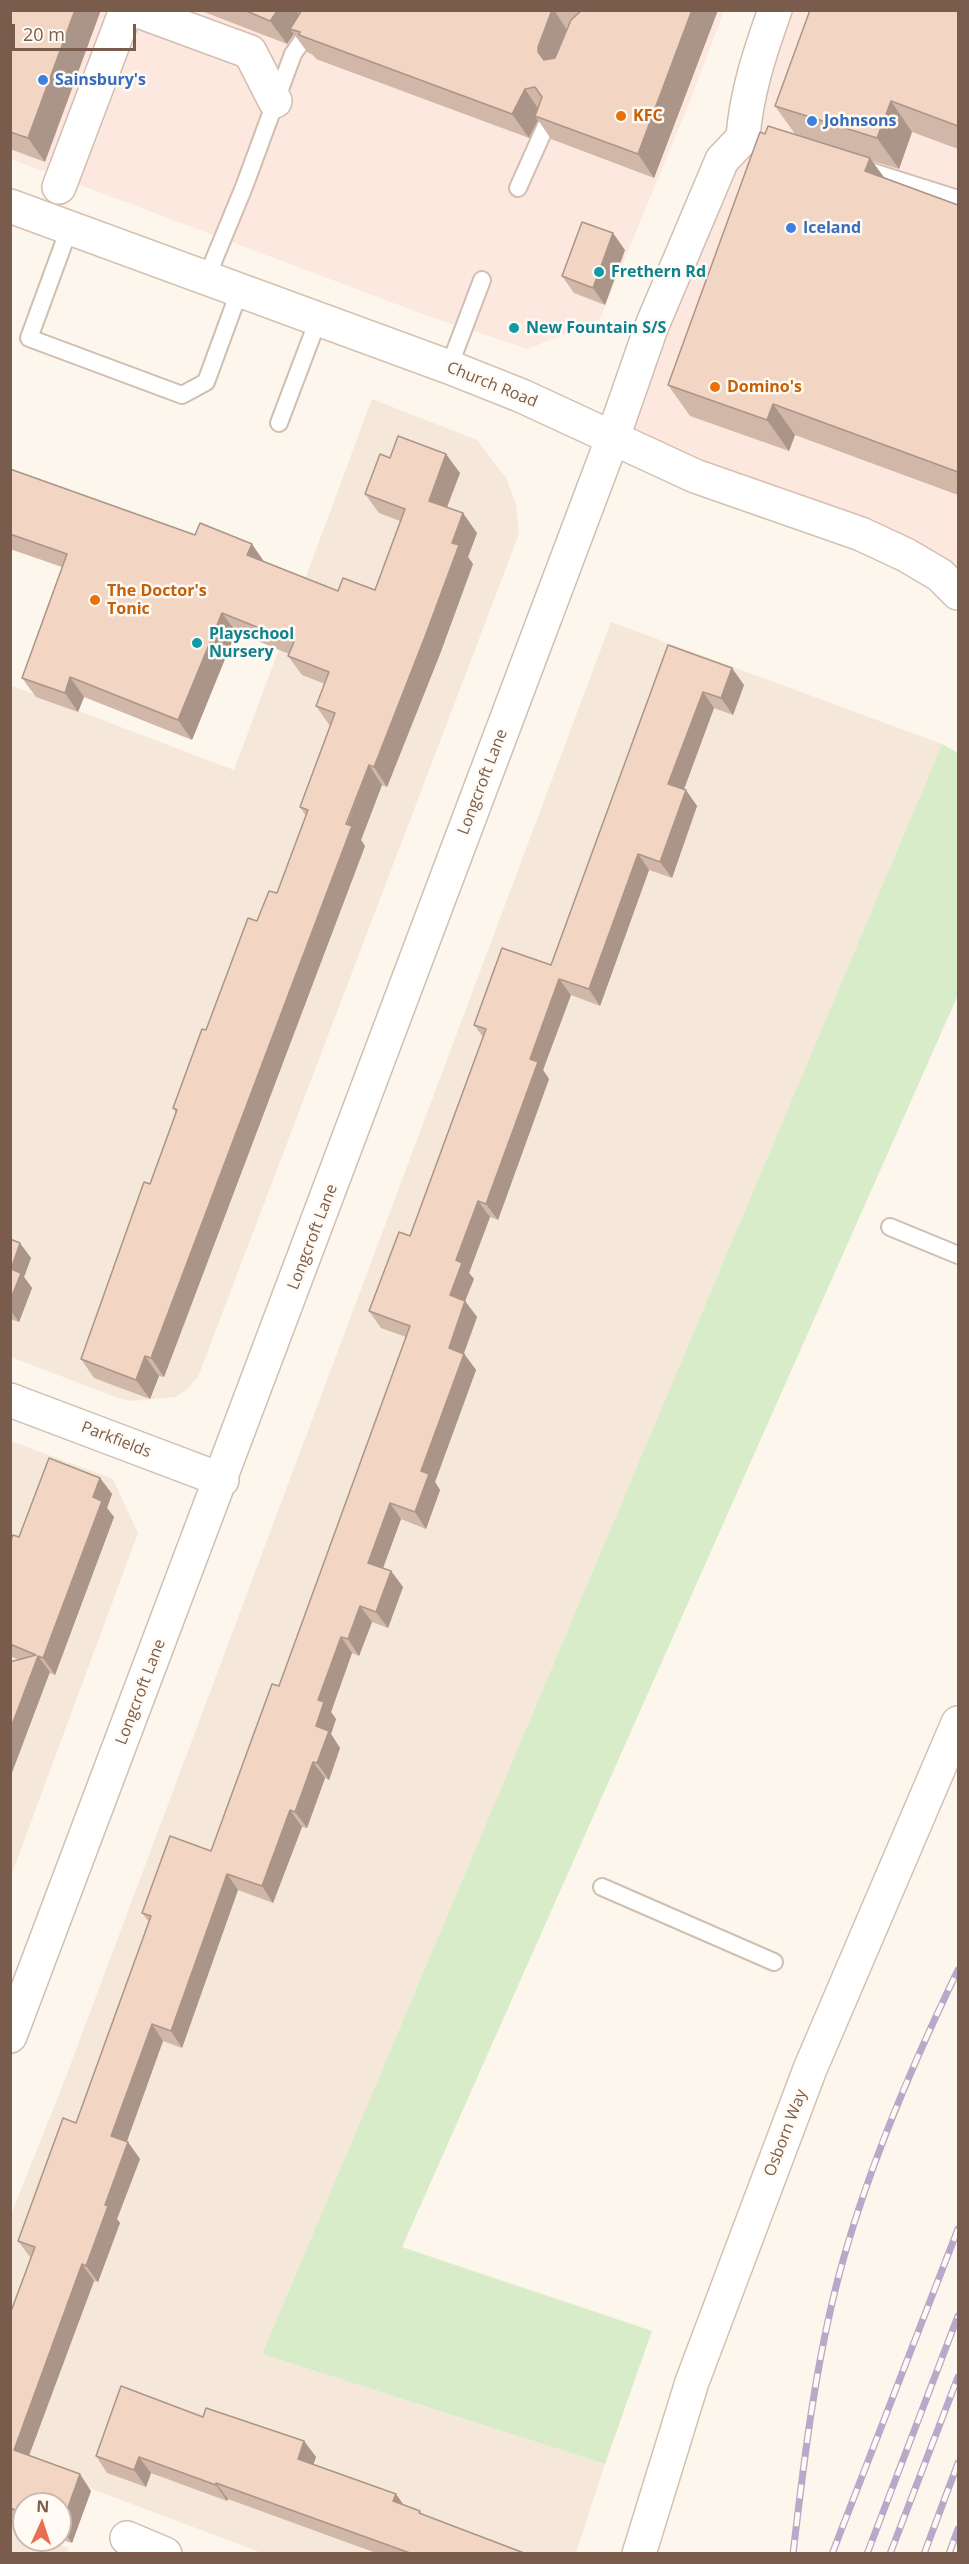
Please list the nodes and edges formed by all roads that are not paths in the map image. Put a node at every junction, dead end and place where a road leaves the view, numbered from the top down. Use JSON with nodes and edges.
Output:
{"nodes":[{"id":1,"x":126,"y":10,"type":"edge"},
{"id":2,"x":136,"y":10,"type":"edge"},
{"id":3,"x":775,"y":10,"type":"edge"},
{"id":4,"x":309,"y":31,"type":"edge"},
{"id":5,"x":275,"y":102,"type":"junction"},
{"id":6,"x":548,"y":121,"type":"edge"},
{"id":7,"x":847,"y":164,"type":"edge"},
{"id":8,"x":59,"y":187,"type":"dead end"},
{"id":9,"x":518,"y":188,"type":"dead end"},
{"id":10,"x":958,"y":199,"type":"edge"},
{"id":11,"x":10,"y":206,"type":"edge"},
{"id":12,"x":69,"y":229,"type":"junction"},
{"id":13,"x":206,"y":279,"type":"junction"},
{"id":14,"x":482,"y":280,"type":"dead end"},
{"id":15,"x":239,"y":292,"type":"junction"},
{"id":16,"x":318,"y":320,"type":"junction"},
{"id":17,"x":448,"y":367,"type":"junction"},
{"id":18,"x":279,"y":423,"type":"dead end"},
{"id":19,"x":613,"y":437,"type":"junction"},
{"id":20,"x":958,"y":593,"type":"edge"},
{"id":21,"x":890,"y":1227,"type":"dead end"},
{"id":22,"x":958,"y":1255,"type":"edge"},
{"id":23,"x":10,"y":1400,"type":"edge"},
{"id":24,"x":222,"y":1480,"type":"junction"},
{"id":25,"x":958,"y":1723,"type":"edge"},
{"id":26,"x":602,"y":1887,"type":"dead end"},
{"id":27,"x":774,"y":1962,"type":"dead end"},
{"id":28,"x":18,"y":1992,"type":"edge"},
{"id":29,"x":10,"y":2036,"type":"edge"},
{"id":30,"x":127,"y":2538,"type":"dead end"},
{"id":31,"x":165,"y":2553,"type":"edge"},
{"id":32,"x":639,"y":2553,"type":"edge"}],
"edges":[{"from":1,"to":8,"type":"street"},
{"from":2,"to":5,"type":"street"},
{"from":3,"to":19,"type":"street","name":"Longcroft Lane"},
{"from":4,"to":5,"type":"lane"},
{"from":5,"to":13,"type":"lane"},
{"from":6,"to":9,"type":"lane"},
{"from":7,"to":10,"type":"lane"},
{"from":11,"to":12,"type":"street","name":"Church Road"},
{"from":12,"to":13,"type":"street","name":"Church Road"},
{"from":12,"to":15,"type":"lane"},
{"from":13,"to":15,"type":"street","name":"Church Road"},
{"from":14,"to":17,"type":"lane"},
{"from":15,"to":16,"type":"street","name":"Church Road"},
{"from":16,"to":17,"type":"street","name":"Church Road"},
{"from":16,"to":18,"type":"lane"},
{"from":17,"to":19,"type":"street","name":"Church Road"},
{"from":19,"to":20,"type":"street","name":"Church Road"},
{"from":19,"to":24,"type":"street","name":"Longcroft Lane"},
{"from":21,"to":22,"type":"lane"},
{"from":23,"to":24,"type":"street","name":"Parkfields"},
{"from":24,"to":28,"type":"street","name":"Longcroft Lane"},
{"from":25,"to":32,"type":"street","name":"Osborn Way"},
{"from":26,"to":27,"type":"lane"},
{"from":28,"to":29,"type":"street","name":"Longcroft Lane"},
{"from":30,"to":31,"type":"street"}]}
